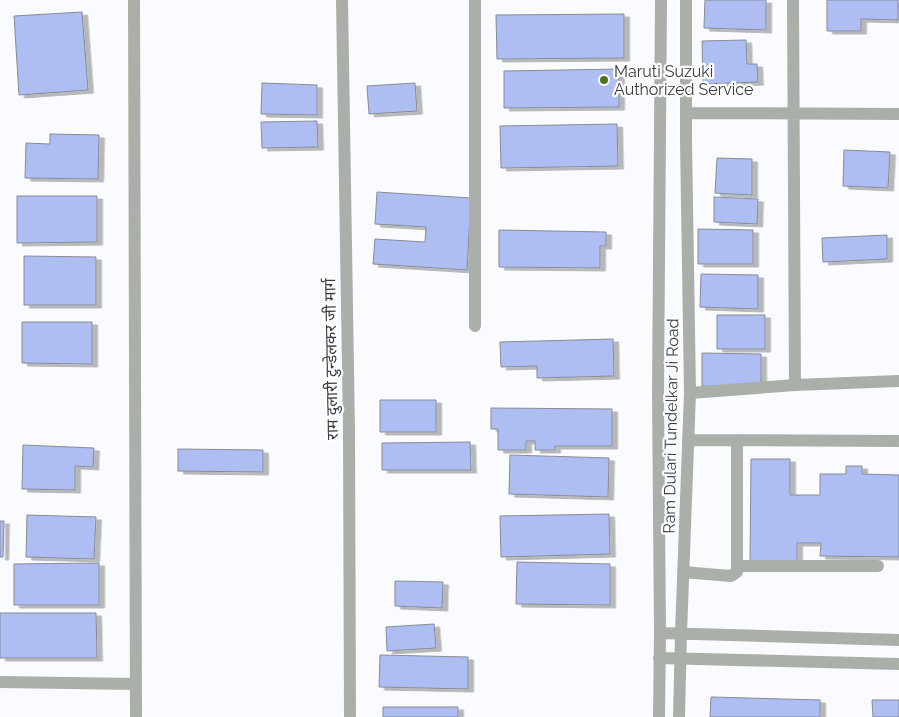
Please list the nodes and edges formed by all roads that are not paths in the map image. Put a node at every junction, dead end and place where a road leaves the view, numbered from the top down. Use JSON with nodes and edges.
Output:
{"nodes":[{"id":1,"x":134,"y":0,"type":"edge"},
{"id":2,"x":342,"y":0,"type":"edge"},
{"id":3,"x":475,"y":0,"type":"edge"},
{"id":4,"x":661,"y":0,"type":"edge"},
{"id":5,"x":686,"y":0,"type":"edge"},
{"id":6,"x":793,"y":0,"type":"edge"},
{"id":7,"x":686,"y":113,"type":"junction"},
{"id":8,"x":794,"y":113,"type":"junction"},
{"id":9,"x":899,"y":114,"type":"edge"},
{"id":10,"x":474,"y":326,"type":"dead end"},
{"id":11,"x":899,"y":381,"type":"edge"},
{"id":12,"x":795,"y":385,"type":"junction"},
{"id":13,"x":690,"y":393,"type":"junction"},
{"id":14,"x":688,"y":440,"type":"junction"},
{"id":15,"x":736,"y":440,"type":"junction"},
{"id":16,"x":899,"y":441,"type":"edge"},
{"id":17,"x":737,"y":566,"type":"junction"},
{"id":18,"x":878,"y":566,"type":"dead end"},
{"id":19,"x":683,"y":572,"type":"junction"},
{"id":20,"x":660,"y":633,"type":"junction"},
{"id":21,"x":681,"y":633,"type":"junction"},
{"id":22,"x":899,"y":640,"type":"edge"},
{"id":23,"x":660,"y":658,"type":"junction"},
{"id":24,"x":680,"y":660,"type":"junction"},
{"id":25,"x":899,"y":664,"type":"edge"},
{"id":26,"x":0,"y":682,"type":"edge"},
{"id":27,"x":136,"y":684,"type":"junction"},
{"id":28,"x":136,"y":717,"type":"edge"},
{"id":29,"x":350,"y":717,"type":"edge"},
{"id":30,"x":659,"y":717,"type":"edge"},
{"id":31,"x":679,"y":717,"type":"edge"}],
"edges":[{"from":1,"to":27,"type":"street"},
{"from":2,"to":29,"type":"street","name":"राम दुलारी टुन्डेलकर जी मार्ग"},
{"from":3,"to":10,"type":"street"},
{"from":4,"to":20,"type":"street","name":"Ram Dulari Tundelkar Ji Road"},
{"from":5,"to":7,"type":"street","name":"Ram Dulari Tundelkar Ji Road"},
{"from":6,"to":8,"type":"street"},
{"from":7,"to":8,"type":"street"},
{"from":7,"to":13,"type":"street","name":"Ram Dulari Tundelkar Ji Road"},
{"from":8,"to":9,"type":"street"},
{"from":8,"to":12,"type":"street"},
{"from":11,"to":12,"type":"street"},
{"from":12,"to":13,"type":"street"},
{"from":13,"to":14,"type":"street","name":"Ram Dulari Tundelkar Ji Road"},
{"from":14,"to":15,"type":"street"},
{"from":14,"to":19,"type":"street","name":"Ram Dulari Tundelkar Ji Road"},
{"from":15,"to":16,"type":"street"},
{"from":15,"to":17,"type":"street"},
{"from":17,"to":18,"type":"street"},
{"from":17,"to":19,"type":"street"},
{"from":19,"to":21,"type":"street","name":"Ram Dulari Tundelkar Ji Road"},
{"from":20,"to":21,"type":"street"},
{"from":20,"to":23,"type":"street","name":"Ram Dulari Tundelkar Ji Road"},
{"from":21,"to":22,"type":"street"},
{"from":21,"to":24,"type":"street","name":"Ram Dulari Tundelkar Ji Road"},
{"from":23,"to":24,"type":"street"},
{"from":23,"to":30,"type":"street"},
{"from":24,"to":25,"type":"street"},
{"from":24,"to":31,"type":"street"},
{"from":26,"to":27,"type":"street"},
{"from":27,"to":28,"type":"street"}]}
